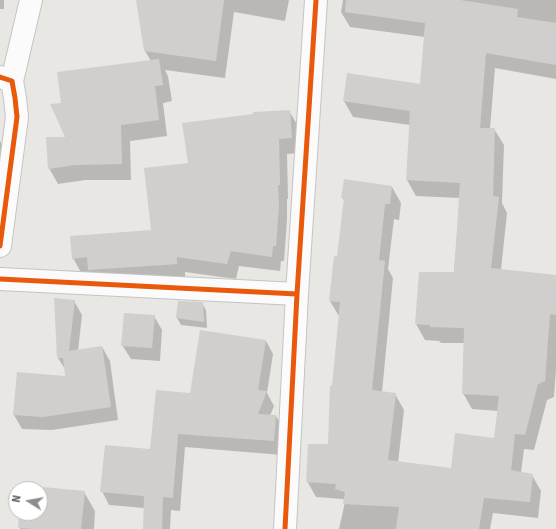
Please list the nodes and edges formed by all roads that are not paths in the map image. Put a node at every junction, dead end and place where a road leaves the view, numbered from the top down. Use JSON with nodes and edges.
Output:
{"nodes":[{"id":1,"x":31,"y":0,"type":"edge"},
{"id":2,"x":316,"y":0,"type":"edge"},
{"id":3,"x":6,"y":79,"type":"edge"},
{"id":4,"x":0,"y":246,"type":"edge"},
{"id":5,"x":0,"y":279,"type":"edge"},
{"id":6,"x":298,"y":294,"type":"junction"},
{"id":7,"x":286,"y":529,"type":"edge"}],
"edges":[{"from":1,"to":3,"type":"street"},
{"from":2,"to":6,"type":"street"},
{"from":3,"to":4,"type":"street"},
{"from":5,"to":6,"type":"street"},
{"from":6,"to":7,"type":"street"}]}
